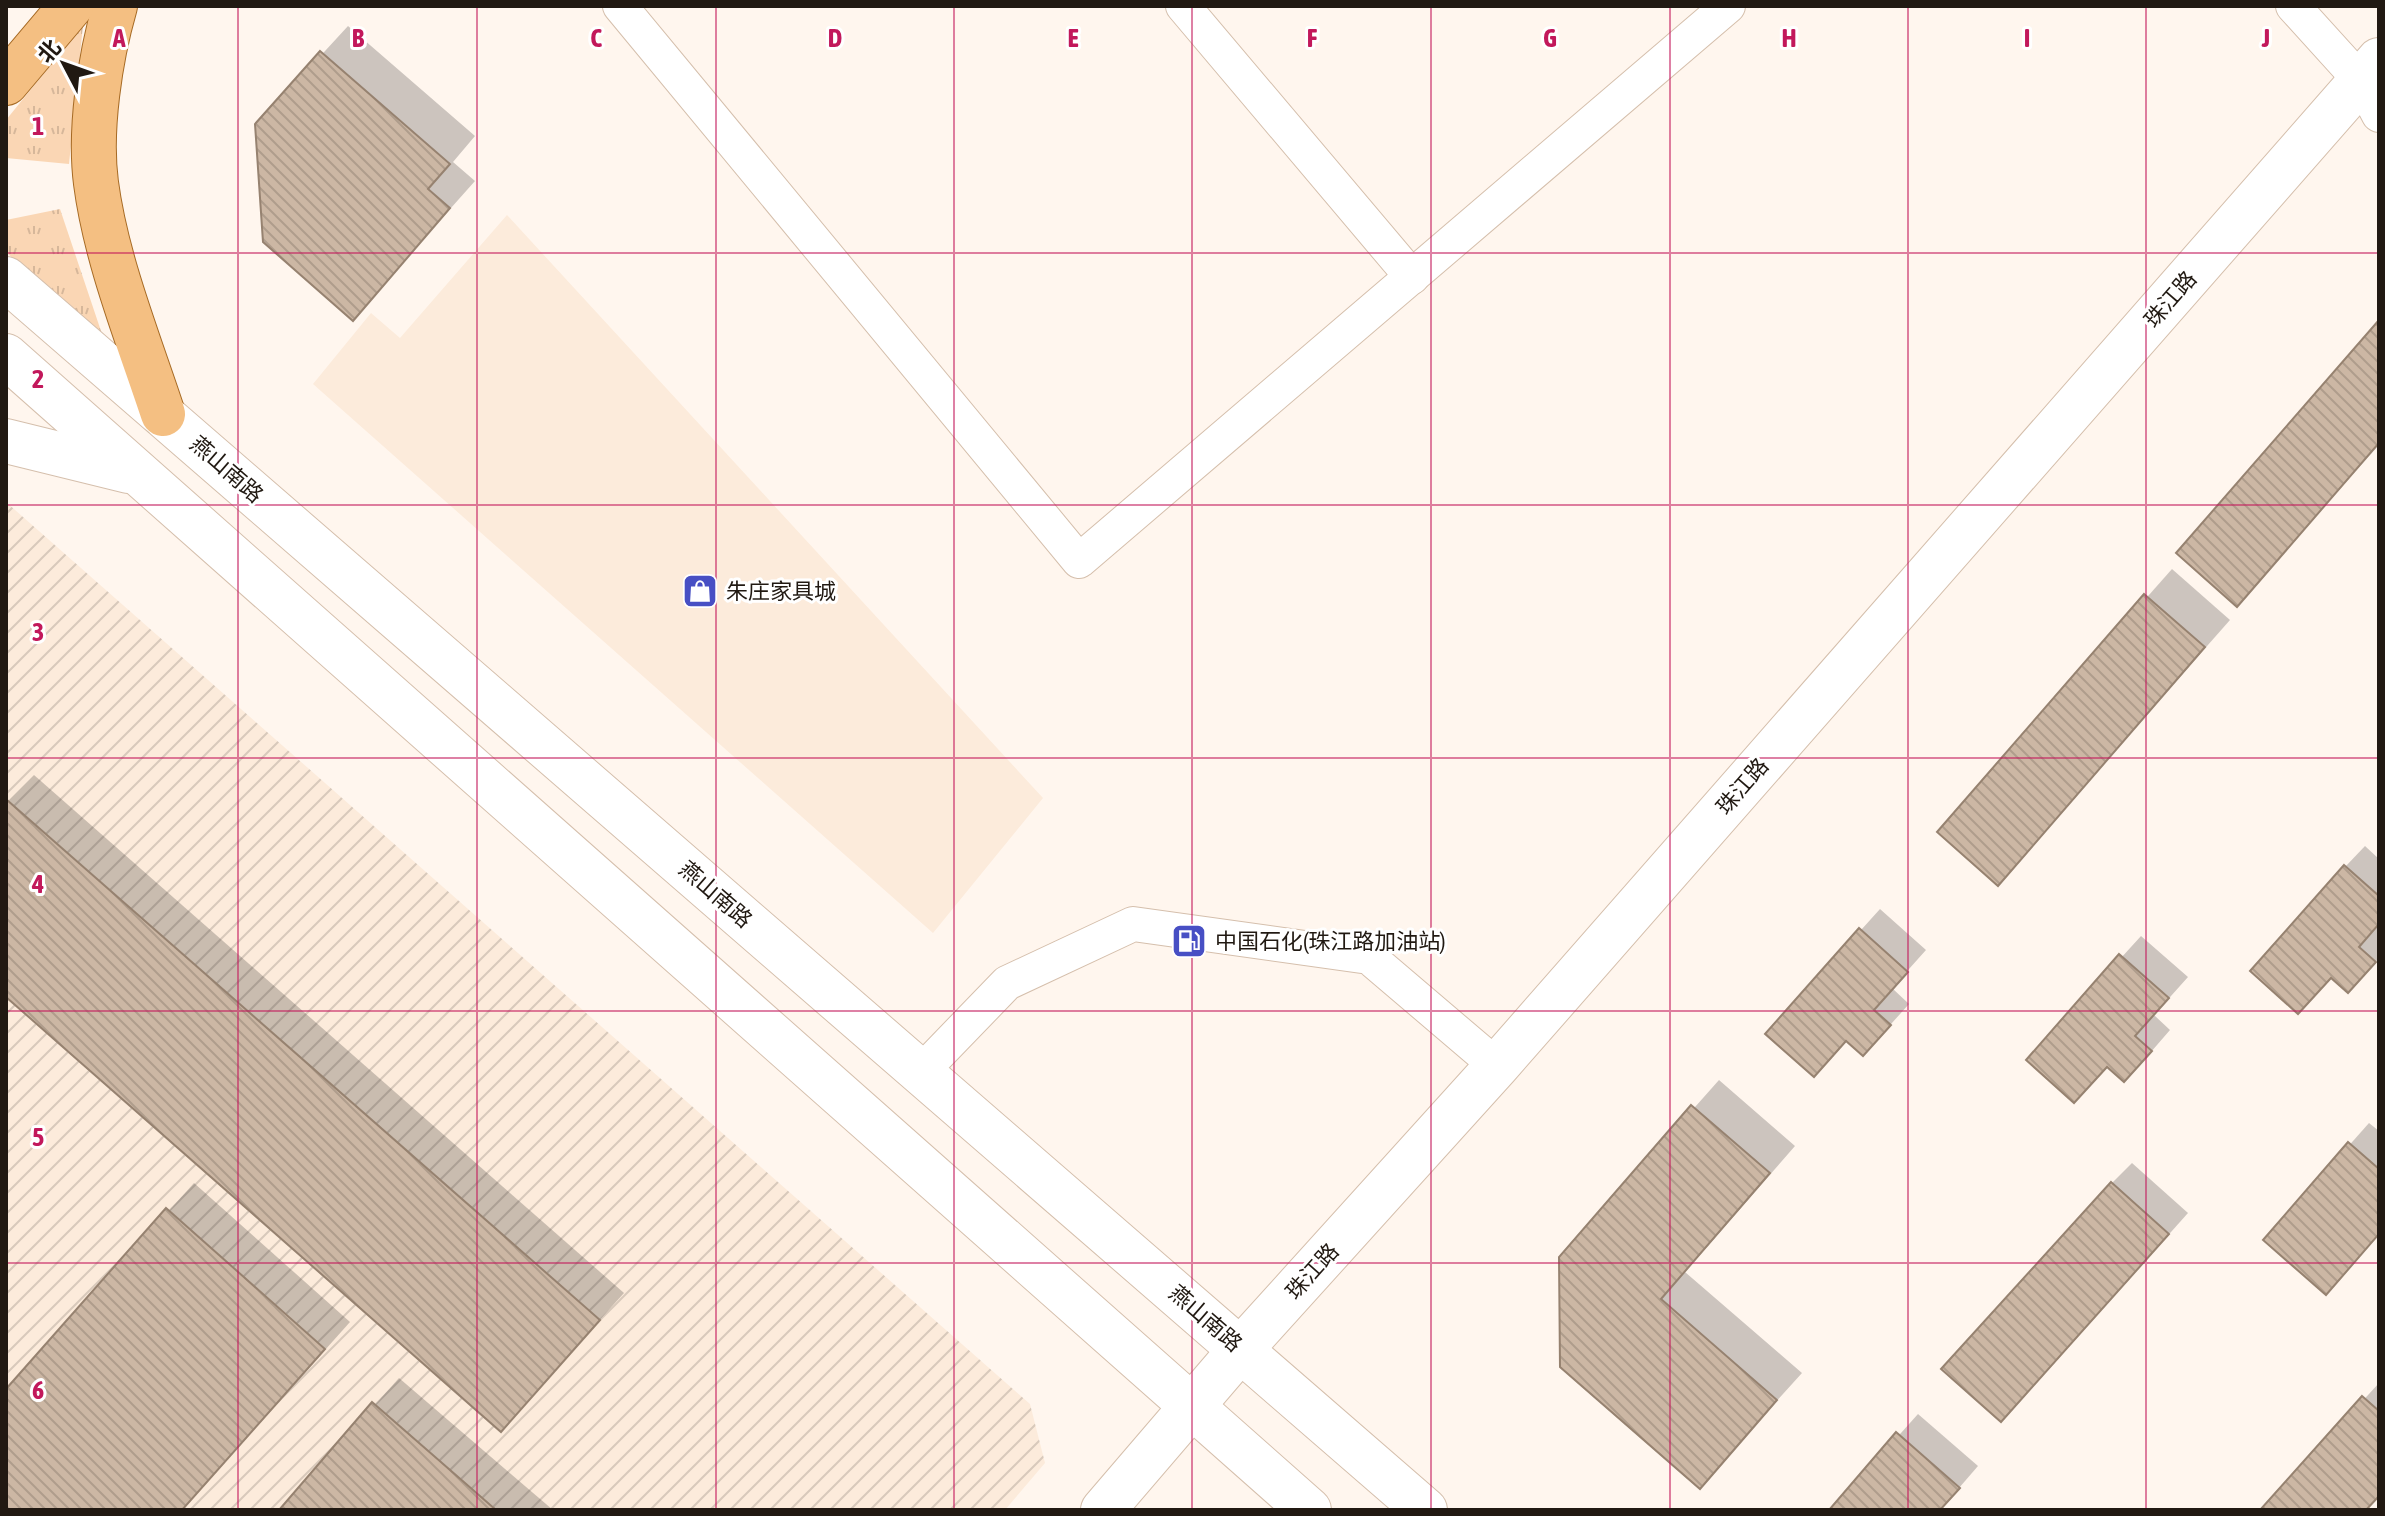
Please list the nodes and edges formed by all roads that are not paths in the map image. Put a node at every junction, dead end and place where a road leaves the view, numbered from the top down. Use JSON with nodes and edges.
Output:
{"nodes":[{"id":1,"x":71,"y":6,"type":"edge"},
{"id":2,"x":115,"y":6,"type":"edge"},
{"id":3,"x":620,"y":6,"type":"edge"},
{"id":4,"x":1183,"y":6,"type":"edge"},
{"id":5,"x":1727,"y":6,"type":"edge"},
{"id":6,"x":2293,"y":6,"type":"edge"},
{"id":7,"x":6,"y":83,"type":"edge"},
{"id":8,"x":2373,"y":86,"type":"edge"},
{"id":9,"x":1412,"y":277,"type":"junction"},
{"id":10,"x":6,"y":279,"type":"edge"},
{"id":11,"x":6,"y":356,"type":"edge"},
{"id":12,"x":163,"y":414,"type":"junction"},
{"id":13,"x":6,"y":441,"type":"edge"},
{"id":14,"x":137,"y":473,"type":"junction"},
{"id":15,"x":1497,"y":1066,"type":"junction"},
{"id":16,"x":921,"y":1072,"type":"junction"},
{"id":17,"x":1241,"y":1349,"type":"junction"},
{"id":18,"x":1191,"y":1408,"type":"junction"},
{"id":19,"x":1103,"y":1510,"type":"edge"},
{"id":20,"x":1309,"y":1510,"type":"edge"},
{"id":21,"x":1425,"y":1510,"type":"edge"}],
"edges":[{"from":1,"to":7,"type":"main road"},
{"from":2,"to":12,"type":"main road"},
{"from":3,"to":9,"type":"street"},
{"from":4,"to":9,"type":"street"},
{"from":5,"to":9,"type":"street"},
{"from":6,"to":8,"type":"street"},
{"from":8,"to":15,"type":"main road","name":"珠江路"},
{"from":10,"to":12,"type":"main road","name":"燕山南路"},
{"from":11,"to":14,"type":"main road"},
{"from":12,"to":16,"type":"main road","name":"燕山南路"},
{"from":13,"to":14,"type":"main road"},
{"from":14,"to":18,"type":"main road"},
{"from":15,"to":16,"type":"street"},
{"from":15,"to":17,"type":"main road","name":"珠江路"},
{"from":16,"to":17,"type":"main road","name":"燕山南路"},
{"from":17,"to":18,"type":"main road","name":"珠江路"},
{"from":17,"to":21,"type":"main road","name":"燕山南路"},
{"from":18,"to":19,"type":"main road","name":"珠江路"},
{"from":18,"to":20,"type":"main road"}]}
